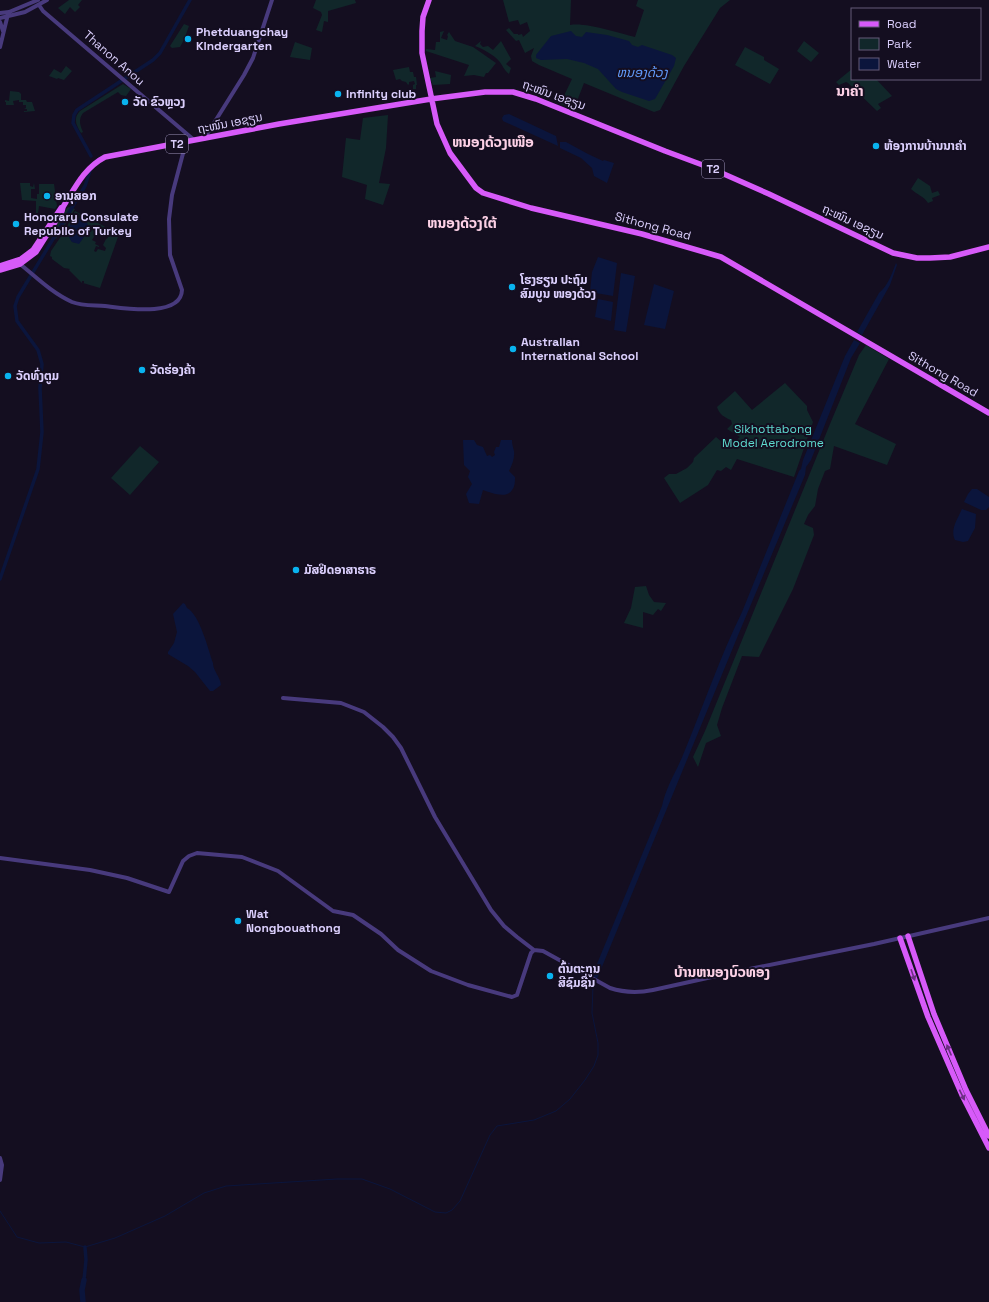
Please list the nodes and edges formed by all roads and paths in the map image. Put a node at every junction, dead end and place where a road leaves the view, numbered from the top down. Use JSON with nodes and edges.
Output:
{"nodes":[{"id":1,"x":38,"y":0,"type":"edge"},
{"id":2,"x":47,"y":0,"type":"edge"},
{"id":3,"x":272,"y":0,"type":"edge"},
{"id":4,"x":429,"y":0,"type":"edge"},
{"id":5,"x":39,"y":5,"type":"junction"},
{"id":6,"x":0,"y":13,"type":"edge"},
{"id":7,"x":8,"y":14,"type":"junction"},
{"id":8,"x":19,"y":14,"type":"junction"},
{"id":9,"x":0,"y":18,"type":"edge"},
{"id":10,"x":0,"y":22,"type":"edge"},
{"id":11,"x":5,"y":27,"type":"junction"},
{"id":12,"x":4,"y":32,"type":"junction"},
{"id":13,"x":0,"y":47,"type":"edge"},
{"id":14,"x":431,"y":99,"type":"junction"},
{"id":15,"x":203,"y":139,"type":"junction"},
{"id":16,"x":194,"y":140,"type":"junction"},
{"id":17,"x":186,"y":142,"type":"junction"},
{"id":18,"x":63,"y":207,"type":"junction"},
{"id":19,"x":989,"y":247,"type":"edge"},
{"id":20,"x":20,"y":264,"type":"junction"},
{"id":21,"x":0,"y":266,"type":"edge"},
{"id":22,"x":0,"y":270,"type":"edge"},
{"id":23,"x":989,"y":413,"type":"edge"},
{"id":24,"x":283,"y":698,"type":"dead end"},
{"id":25,"x":0,"y":858,"type":"edge"},
{"id":26,"x":989,"y":918,"type":"edge"},
{"id":27,"x":908,"y":936,"type":"junction"},
{"id":28,"x":900,"y":938,"type":"junction"},
{"id":29,"x":534,"y":950,"type":"junction"},
{"id":30,"x":989,"y":1136,"type":"edge"},
{"id":31,"x":989,"y":1148,"type":"edge"},
{"id":32,"x":0,"y":1158,"type":"edge"},
{"id":33,"x":0,"y":1180,"type":"edge"}],
"edges":[{"from":1,"to":7,"type":"street"},
{"from":2,"to":5,"type":"street"},
{"from":3,"to":15,"type":"street"},
{"from":4,"to":14,"type":"main road","name":"Sithong Road"},
{"from":5,"to":8,"type":"street"},
{"from":5,"to":16,"type":"street","name":"Thanon Anou"},
{"from":6,"to":7,"type":"street"},
{"from":7,"to":8,"type":"street"},
{"from":7,"to":9,"type":"street"},
{"from":7,"to":11,"type":"street"},
{"from":8,"to":11,"type":"street"},
{"from":10,"to":12,"type":"street"},
{"from":11,"to":12,"type":"street"},
{"from":12,"to":13,"type":"street"},
{"from":14,"to":15,"type":"main road","name":"ຖະໜົນ ເອຊຽນ","number":"T2"},
{"from":14,"to":19,"type":"main road","name":"ຖະໜົນ ເອຊຽນ","number":"T2"},
{"from":14,"to":23,"type":"main road","name":"Sithong Road"},
{"from":15,"to":16,"type":"main road","name":"ຖະໜົນ ເອຊຽນ","number":"T2"},
{"from":16,"to":17,"type":"main road","name":"ຖະໜົນ ເອຊຽນ","number":"T2"},
{"from":17,"to":18,"type":"main road","name":"ຖະໜົນ ເອຊຽນ","number":"T2"},
{"from":17,"to":20,"type":"street"},
{"from":18,"to":20,"type":"main road","name":"ຖະໜົນ ເອຊຽນ","number":"T2"},
{"from":18,"to":21,"type":"main road","name":"ຖະໜົນ ເອຊຽນ","number":"T2"},
{"from":20,"to":22,"type":"main road","name":"ຖະໜົນ ເອຊຽນ","number":"T2"},
{"from":24,"to":29,"type":"street"},
{"from":25,"to":29,"type":"street"},
{"from":26,"to":27,"type":"street"},
{"from":27,"to":28,"type":"street"},
{"from":30,"to":27,"type":"main road","one_way":true},
{"from":28,"to":29,"type":"street"},
{"from":28,"to":31,"type":"main road","one_way":true},
{"from":32,"to":33,"type":"street"}]}
